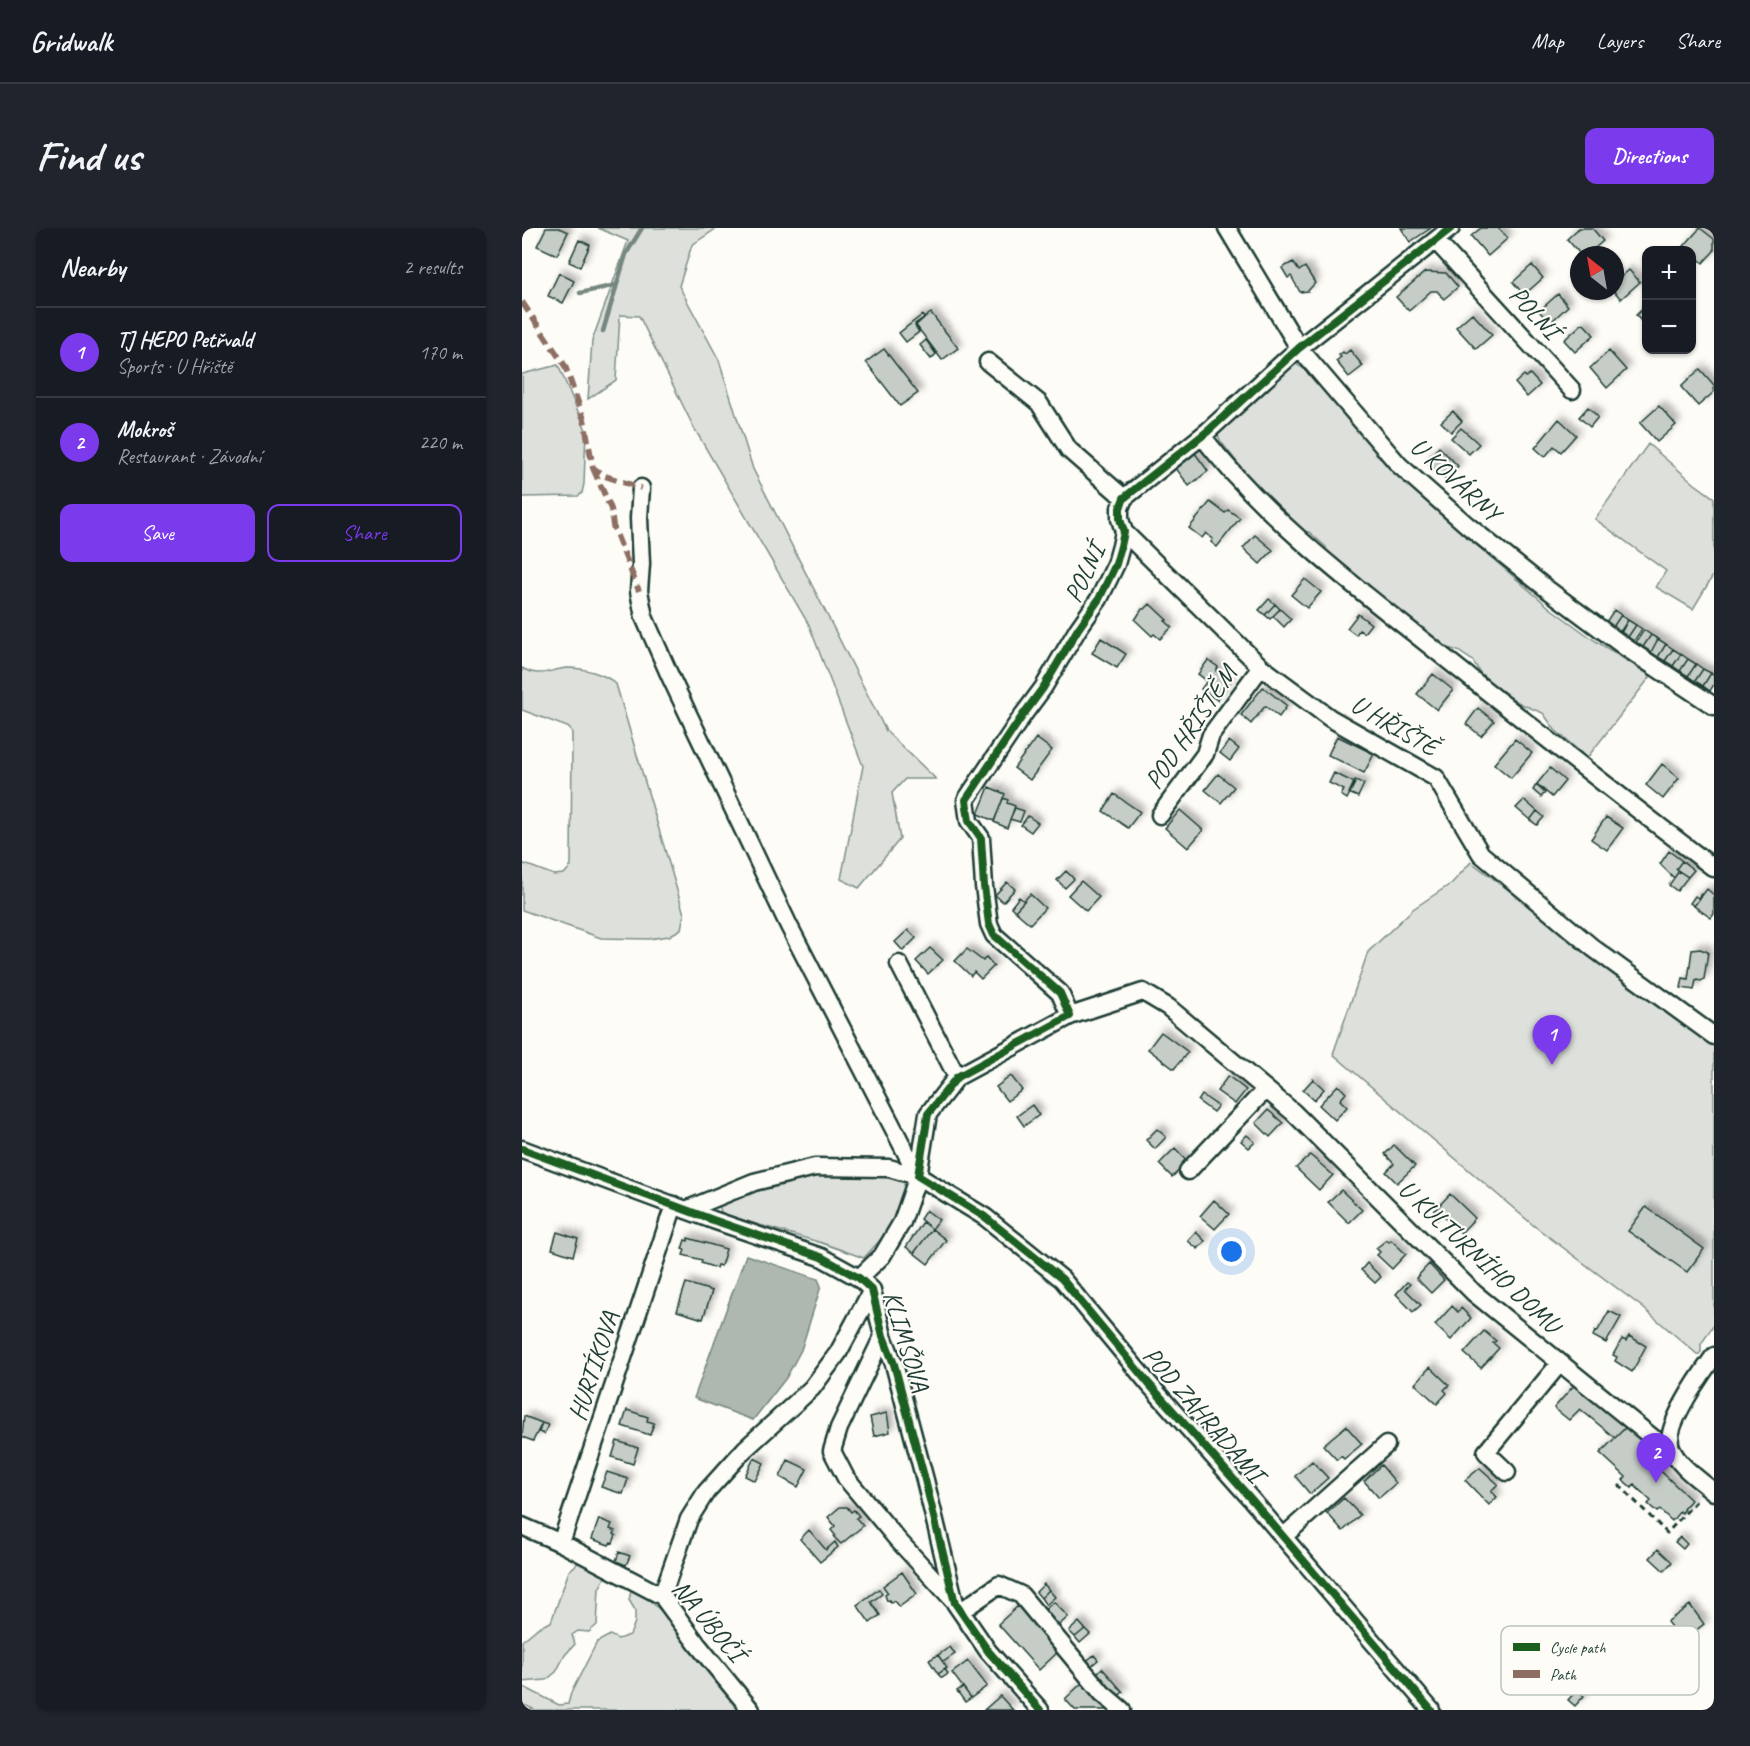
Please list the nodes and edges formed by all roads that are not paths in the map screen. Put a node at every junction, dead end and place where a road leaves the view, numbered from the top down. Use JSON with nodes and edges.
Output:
{"nodes":[{"id":1,"x":1227,"y":228,"type":"edge"},
{"id":2,"x":1449,"y":228,"type":"edge"},
{"id":3,"x":1436,"y":241,"type":"junction"},
{"id":4,"x":1299,"y":348,"type":"junction"},
{"id":5,"x":988,"y":362,"type":"dead end"},
{"id":6,"x":1572,"y":390,"type":"dead end"},
{"id":7,"x":1202,"y":436,"type":"junction"},
{"id":8,"x":641,"y":488,"type":"dead end"},
{"id":9,"x":1124,"y":498,"type":"junction"},
{"id":10,"x":1124,"y":532,"type":"junction"},
{"id":11,"x":1261,"y":667,"type":"junction"},
{"id":12,"x":1714,"y":706,"type":"edge"},
{"id":13,"x":1160,"y":815,"type":"dead end"},
{"id":14,"x":1714,"y":868,"type":"edge"},
{"id":15,"x":899,"y":964,"type":"dead end"},
{"id":16,"x":1070,"y":1016,"type":"junction"},
{"id":17,"x":1714,"y":1036,"type":"edge"},
{"id":18,"x":957,"y":1077,"type":"junction"},
{"id":19,"x":1265,"y":1090,"type":"junction"},
{"id":20,"x":522,"y":1149,"type":"edge"},
{"id":21,"x":1188,"y":1171,"type":"dead end"},
{"id":22,"x":918,"y":1176,"type":"junction"},
{"id":23,"x":680,"y":1208,"type":"junction"},
{"id":24,"x":859,"y":1278,"type":"junction"},
{"id":25,"x":872,"y":1290,"type":"junction"},
{"id":26,"x":883,"y":1336,"type":"junction"},
{"id":27,"x":1714,"y":1356,"type":"edge"},
{"id":28,"x":1560,"y":1363,"type":"junction"},
{"id":29,"x":1386,"y":1445,"type":"dead end"},
{"id":30,"x":1670,"y":1447,"type":"junction"},
{"id":31,"x":1507,"y":1472,"type":"dead end"},
{"id":32,"x":1711,"y":1490,"type":"edge"},
{"id":33,"x":522,"y":1526,"type":"edge"},
{"id":34,"x":1283,"y":1537,"type":"junction"},
{"id":35,"x":561,"y":1543,"type":"junction"},
{"id":36,"x":662,"y":1596,"type":"junction"},
{"id":37,"x":958,"y":1607,"type":"junction"},
{"id":38,"x":751,"y":1710,"type":"edge"},
{"id":39,"x":1040,"y":1710,"type":"edge"},
{"id":40,"x":1122,"y":1710,"type":"edge"},
{"id":41,"x":1431,"y":1710,"type":"edge"}],
"edges":[{"from":1,"to":4,"type":"street","name":"U KOVÁRNY"},
{"from":2,"to":3,"type":"street"},
{"from":3,"to":4,"type":"street"},
{"from":3,"to":6,"type":"street","name":"POLNÍ"},
{"from":4,"to":7,"type":"street"},
{"from":4,"to":12,"type":"street","name":"U KOVÁRNY"},
{"from":5,"to":9,"type":"street"},
{"from":7,"to":9,"type":"street"},
{"from":7,"to":14,"type":"street"},
{"from":8,"to":22,"type":"street"},
{"from":9,"to":10,"type":"street","name":"POLNÍ"},
{"from":10,"to":11,"type":"street","name":"U HŘIŠTĚ"},
{"from":10,"to":16,"type":"street","name":"POLNÍ"},
{"from":11,"to":13,"type":"street","name":"POD HŘIŠTĚM"},
{"from":11,"to":17,"type":"street","name":"U HŘIŠTĚ"},
{"from":15,"to":18,"type":"street"},
{"from":16,"to":18,"type":"street","name":"U KULTURNÍHO DOMU"},
{"from":16,"to":19,"type":"street","name":"U KULTURNÍHO DOMU"},
{"from":18,"to":22,"type":"street","name":"U KULTURNÍHO DOMU"},
{"from":19,"to":21,"type":"street"},
{"from":19,"to":28,"type":"street","name":"U KULTURNÍHO DOMU"},
{"from":20,"to":23,"type":"street","name":"KLIMŠOVA"},
{"from":22,"to":23,"type":"street","name":"POD ZAHRADAMI"},
{"from":22,"to":24,"type":"street","name":"U KULTURNÍHO DOMU"},
{"from":22,"to":34,"type":"street","name":"POD ZAHRADAMI"},
{"from":23,"to":24,"type":"street","name":"KLIMŠOVA"},
{"from":23,"to":35,"type":"street","name":"HURTÍKOVA"},
{"from":24,"to":25,"type":"street","name":"KLIMŠOVA"},
{"from":25,"to":26,"type":"street","name":"KLIMŠOVA"},
{"from":25,"to":36,"type":"street","name":"KLIMŠOVA"},
{"from":26,"to":37,"type":"street","name":"KLIMŠOVA"},
{"from":26,"to":37,"type":"street","name":"KLIMŠOVA"},
{"from":27,"to":30,"type":"street"},
{"from":28,"to":30,"type":"street","name":"U KULTURNÍHO DOMU"},
{"from":28,"to":31,"type":"street"},
{"from":29,"to":34,"type":"street"},
{"from":30,"to":32,"type":"street","name":"U KULTURNÍHO DOMU"},
{"from":33,"to":35,"type":"street","name":"NA ÚBOČÍ"},
{"from":34,"to":41,"type":"street","name":"POD ZAHRADAMI"},
{"from":35,"to":36,"type":"street","name":"NA ÚBOČÍ"},
{"from":36,"to":38,"type":"street","name":"NA ÚBOČÍ"},
{"from":37,"to":39,"type":"street","name":"KLIMŠOVA"},
{"from":37,"to":40,"type":"street"}]}
